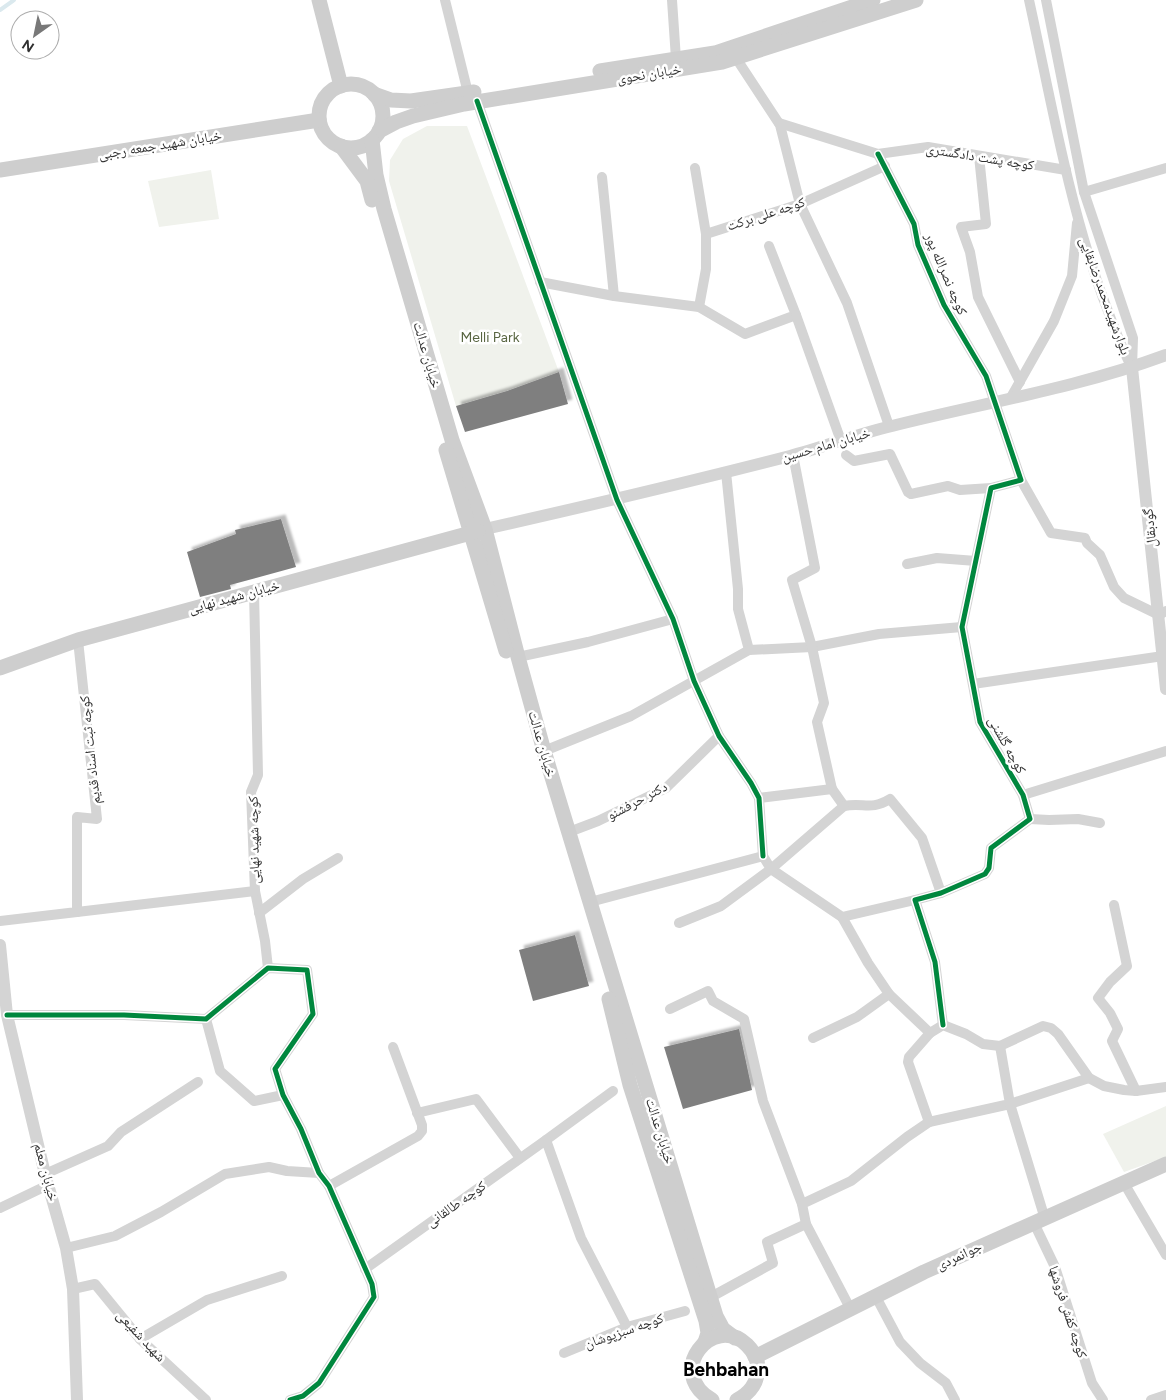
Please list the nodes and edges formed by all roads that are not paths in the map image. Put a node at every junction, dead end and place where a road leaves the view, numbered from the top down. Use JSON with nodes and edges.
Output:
{"nodes":[{"id":1,"x":320,"y":0,"type":"edge"},
{"id":2,"x":445,"y":0,"type":"edge"},
{"id":3,"x":672,"y":0,"type":"edge"},
{"id":4,"x":873,"y":0,"type":"edge"},
{"id":5,"x":916,"y":0,"type":"edge"},
{"id":6,"x":1029,"y":0,"type":"edge"},
{"id":7,"x":1046,"y":0,"type":"edge"},
{"id":8,"x":736,"y":58,"type":"junction"},
{"id":9,"x":676,"y":59,"type":"junction"},
{"id":10,"x":341,"y":86,"type":"junction"},
{"id":11,"x":374,"y":94,"type":"junction"},
{"id":12,"x":473,"y":97,"type":"junction"},
{"id":13,"x":319,"y":120,"type":"junction"},
{"id":14,"x":779,"y":123,"type":"junction"},
{"id":15,"x":375,"y":136,"type":"junction"},
{"id":16,"x":341,"y":146,"type":"junction"},
{"id":17,"x":878,"y":154,"type":"junction"},
{"id":18,"x":979,"y":156,"type":"junction"},
{"id":19,"x":885,"y":166,"type":"junction"},
{"id":20,"x":695,"y":168,"type":"dead end"},
{"id":21,"x":1166,"y":168,"type":"edge"},
{"id":22,"x":0,"y":170,"type":"edge"},
{"id":23,"x":1066,"y":170,"type":"junction"},
{"id":24,"x":602,"y":177,"type":"dead end"},
{"id":25,"x":1084,"y":192,"type":"junction"},
{"id":26,"x":800,"y":204,"type":"junction"},
{"id":27,"x":1078,"y":217,"type":"junction"},
{"id":28,"x":706,"y":234,"type":"junction"},
{"id":29,"x":769,"y":246,"type":"dead end"},
{"id":30,"x":540,"y":282,"type":"junction"},
{"id":31,"x":614,"y":296,"type":"junction"},
{"id":32,"x":699,"y":308,"type":"junction"},
{"id":33,"x":796,"y":315,"type":"junction"},
{"id":34,"x":1166,"y":355,"type":"edge"},
{"id":35,"x":1132,"y":368,"type":"junction"},
{"id":36,"x":1020,"y":382,"type":"junction"},
{"id":37,"x":1010,"y":399,"type":"junction"},
{"id":38,"x":996,"y":401,"type":"junction"},
{"id":39,"x":889,"y":426,"type":"junction"},
{"id":40,"x":841,"y":441,"type":"junction"},
{"id":41,"x":793,"y":455,"type":"junction"},
{"id":42,"x":846,"y":455,"type":"dead end"},
{"id":43,"x":726,"y":472,"type":"junction"},
{"id":44,"x":1022,"y":480,"type":"junction"},
{"id":45,"x":991,"y":488,"type":"junction"},
{"id":46,"x":617,"y":500,"type":"junction"},
{"id":47,"x":478,"y":531,"type":"junction"},
{"id":48,"x":976,"y":561,"type":"junction"},
{"id":49,"x":907,"y":564,"type":"dead end"},
{"id":50,"x":254,"y":591,"type":"junction"},
{"id":51,"x":1163,"y":613,"type":"edge"},
{"id":52,"x":673,"y":619,"type":"junction"},
{"id":53,"x":962,"y":627,"type":"junction"},
{"id":54,"x":78,"y":640,"type":"junction"},
{"id":55,"x":812,"y":646,"type":"junction"},
{"id":56,"x":749,"y":650,"type":"junction"},
{"id":57,"x":1163,"y":656,"type":"junction"},
{"id":58,"x":518,"y":657,"type":"junction"},
{"id":59,"x":0,"y":668,"type":"edge"},
{"id":60,"x":694,"y":680,"type":"junction"},
{"id":61,"x":973,"y":684,"type":"junction"},
{"id":62,"x":1166,"y":689,"type":"edge"},
{"id":63,"x":719,"y":736,"type":"junction"},
{"id":64,"x":544,"y":751,"type":"junction"},
{"id":65,"x":1166,"y":751,"type":"edge"},
{"id":66,"x":832,"y":789,"type":"junction"},
{"id":67,"x":1023,"y":795,"type":"junction"},
{"id":68,"x":759,"y":798,"type":"junction"},
{"id":69,"x":844,"y":806,"type":"junction"},
{"id":70,"x":1030,"y":819,"type":"junction"},
{"id":71,"x":1100,"y":823,"type":"dead end"},
{"id":72,"x":569,"y":832,"type":"junction"},
{"id":73,"x":763,"y":856,"type":"junction"},
{"id":74,"x":338,"y":858,"type":"dead end"},
{"id":75,"x":771,"y":869,"type":"junction"},
{"id":76,"x":255,"y":891,"type":"junction"},
{"id":77,"x":941,"y":892,"type":"junction"},
{"id":78,"x":915,"y":900,"type":"junction"},
{"id":79,"x":590,"y":902,"type":"junction"},
{"id":80,"x":1114,"y":905,"type":"dead end"},
{"id":81,"x":77,"y":912,"type":"junction"},
{"id":82,"x":259,"y":913,"type":"junction"},
{"id":83,"x":842,"y":917,"type":"junction"},
{"id":84,"x":0,"y":921,"type":"edge"},
{"id":85,"x":679,"y":924,"type":"dead end"},
{"id":86,"x":0,"y":945,"type":"edge"},
{"id":87,"x":268,"y":968,"type":"junction"},
{"id":88,"x":889,"y":994,"type":"junction"},
{"id":89,"x":670,"y":1009,"type":"dead end"},
{"id":90,"x":7,"y":1015,"type":"junction"},
{"id":91,"x":206,"y":1019,"type":"junction"},
{"id":92,"x":943,"y":1025,"type":"junction"},
{"id":93,"x":930,"y":1033,"type":"junction"},
{"id":94,"x":813,"y":1038,"type":"dead end"},
{"id":95,"x":1000,"y":1046,"type":"junction"},
{"id":96,"x":393,"y":1047,"type":"dead end"},
{"id":97,"x":1089,"y":1078,"type":"junction"},
{"id":98,"x":198,"y":1082,"type":"dead end"},
{"id":99,"x":1166,"y":1088,"type":"edge"},
{"id":100,"x":613,"y":1091,"type":"dead end"},
{"id":101,"x":1136,"y":1091,"type":"junction"},
{"id":102,"x":283,"y":1095,"type":"junction"},
{"id":103,"x":1010,"y":1104,"type":"junction"},
{"id":104,"x":417,"y":1112,"type":"junction"},
{"id":105,"x":929,"y":1122,"type":"junction"},
{"id":106,"x":546,"y":1140,"type":"junction"},
{"id":107,"x":520,"y":1158,"type":"junction"},
{"id":108,"x":1166,"y":1164,"type":"edge"},
{"id":109,"x":319,"y":1173,"type":"junction"},
{"id":110,"x":46,"y":1179,"type":"junction"},
{"id":111,"x":1124,"y":1182,"type":"junction"},
{"id":112,"x":329,"y":1186,"type":"junction"},
{"id":113,"x":802,"y":1204,"type":"junction"},
{"id":114,"x":0,"y":1208,"type":"edge"},
{"id":115,"x":1039,"y":1221,"type":"junction"},
{"id":116,"x":806,"y":1224,"type":"junction"},
{"id":117,"x":66,"y":1248,"type":"junction"},
{"id":118,"x":1166,"y":1256,"type":"edge"},
{"id":119,"x":365,"y":1269,"type":"junction"},
{"id":120,"x":282,"y":1276,"type":"dead end"},
{"id":121,"x":73,"y":1289,"type":"junction"},
{"id":122,"x":875,"y":1295,"type":"junction"},
{"id":123,"x":710,"y":1297,"type":"junction"},
{"id":124,"x":850,"y":1308,"type":"junction"},
{"id":125,"x":686,"y":1311,"type":"dead end"},
{"id":126,"x":627,"y":1327,"type":"junction"},
{"id":127,"x":735,"y":1338,"type":"junction"},
{"id":128,"x":140,"y":1339,"type":"junction"},
{"id":129,"x":705,"y":1342,"type":"junction"},
{"id":130,"x":564,"y":1353,"type":"dead end"},
{"id":131,"x":756,"y":1357,"type":"junction"},
{"id":132,"x":1166,"y":1395,"type":"edge"},
{"id":133,"x":705,"y":1399,"type":"edge"},
{"id":134,"x":742,"y":1399,"type":"edge"},
{"id":135,"x":77,"y":1400,"type":"edge"},
{"id":136,"x":206,"y":1400,"type":"edge"},
{"id":137,"x":290,"y":1400,"type":"edge"},
{"id":138,"x":954,"y":1400,"type":"edge"},
{"id":139,"x":1103,"y":1400,"type":"edge"},
{"id":140,"x":1151,"y":1400,"type":"edge"}],
"edges":[{"from":1,"to":10,"type":"main road"},
{"from":2,"to":12,"type":"street"},
{"from":3,"to":9,"type":"street"},
{"from":4,"to":9,"type":"main road","name":"خیابان نحوی"},
{"from":5,"to":8,"type":"main road","name":"خیابان نحوی"},
{"from":6,"to":23,"type":"street","name":"بلوارشهیدمحمدرضابقایی"},
{"from":7,"to":25,"type":"street","name":"بلوارشهیدمحمدرضابقایی"},
{"from":8,"to":12,"type":"main road","name":"خیابان نحوی"},
{"from":8,"to":14,"type":"street"},
{"from":9,"to":12,"type":"main road","name":"خیابان نحوی"},
{"from":10,"to":11,"type":"main road"},
{"from":10,"to":13,"type":"main road"},
{"from":11,"to":12,"type":"main road","name":"خیابان نحوی"},
{"from":11,"to":15,"type":"main road"},
{"from":12,"to":15,"type":"main road","name":"خیابان نحوی"},
{"from":12,"to":30,"type":"street"},
{"from":13,"to":16,"type":"main road"},
{"from":13,"to":22,"type":"main road","name":"خیابان شهید جمعه رجبی"},
{"from":14,"to":17,"type":"street","name":"کوچه پشت دادگستری"},
{"from":14,"to":26,"type":"street"},
{"from":15,"to":16,"type":"main road"},
{"from":15,"to":47,"type":"main road","name":"خیابان عدالت"},
{"from":16,"to":47,"type":"main road","name":"خیابان عدالت"},
{"from":17,"to":18,"type":"street","name":"کوچه پشت دادگستری"},
{"from":17,"to":19,"type":"street","name":"کوچه نصرالله پور"},
{"from":18,"to":23,"type":"street","name":"کوچه پشت دادگستری"},
{"from":18,"to":36,"type":"street"},
{"from":19,"to":26,"type":"street","name":"کوچه علی برکت"},
{"from":19,"to":38,"type":"street","name":"کوچه نصرالله پور"},
{"from":20,"to":28,"type":"street"},
{"from":21,"to":25,"type":"street"},
{"from":23,"to":27,"type":"street","name":"بلوارشهیدمحمدرضابقایی"},
{"from":24,"to":31,"type":"street"},
{"from":25,"to":35,"type":"street","name":"بلوارشهیدمحمدرضابقایی"},
{"from":26,"to":28,"type":"street","name":"کوچه علی برکت"},
{"from":26,"to":39,"type":"street"},
{"from":27,"to":35,"type":"street","name":"بلوارشهیدمحمدرضابقایی"},
{"from":27,"to":36,"type":"street"},
{"from":28,"to":32,"type":"street"},
{"from":29,"to":33,"type":"street"},
{"from":30,"to":31,"type":"street"},
{"from":30,"to":46,"type":"street"},
{"from":31,"to":32,"type":"street"},
{"from":32,"to":33,"type":"street"},
{"from":33,"to":40,"type":"street"},
{"from":34,"to":35,"type":"street","name":"خیابان امام حسین"},
{"from":35,"to":37,"type":"street","name":"خیابان امام حسین"},
{"from":35,"to":51,"type":"street","name":"گودبقال"},
{"from":36,"to":37,"type":"street"},
{"from":37,"to":38,"type":"street","name":"خیابان امام حسین"},
{"from":38,"to":39,"type":"street","name":"خیابان امام حسین"},
{"from":38,"to":44,"type":"street"},
{"from":39,"to":40,"type":"street","name":"خیابان امام حسین"},
{"from":40,"to":41,"type":"street","name":"خیابان امام حسین"},
{"from":41,"to":43,"type":"street","name":"خیابان امام حسین"},
{"from":41,"to":55,"type":"street"},
{"from":42,"to":45,"type":"street"},
{"from":43,"to":46,"type":"street","name":"خیابان امام حسین"},
{"from":43,"to":56,"type":"street"},
{"from":44,"to":45,"type":"street"},
{"from":44,"to":51,"type":"street"},
{"from":45,"to":48,"type":"street","name":"کوچه گلشنی"},
{"from":46,"to":47,"type":"street","name":"خیابان امام حسین"},
{"from":46,"to":52,"type":"street"},
{"from":47,"to":50,"type":"main road","name":"خیابان شهید نهایی"},
{"from":47,"to":58,"type":"main road","name":"خیابان عدالت"},
{"from":47,"to":129,"type":"main road","name":"خیابان عدالت"},
{"from":48,"to":49,"type":"street"},
{"from":48,"to":53,"type":"street","name":"کوچه گلشنی"},
{"from":50,"to":54,"type":"main road","name":"خیابان شهید نهایی"},
{"from":50,"to":76,"type":"street","name":"کوچه شهید نهایی"},
{"from":51,"to":57,"type":"street","name":"گودبقال"},
{"from":52,"to":58,"type":"street"},
{"from":52,"to":60,"type":"street"},
{"from":53,"to":55,"type":"street"},
{"from":53,"to":61,"type":"street","name":"کوچه گلشنی"},
{"from":54,"to":59,"type":"main road","name":"خیابان شهید نهایی"},
{"from":54,"to":81,"type":"street","name":"کوچه ثبت اسناد قدیم"},
{"from":55,"to":56,"type":"street"},
{"from":55,"to":66,"type":"street"},
{"from":56,"to":60,"type":"street"},
{"from":57,"to":61,"type":"street"},
{"from":57,"to":62,"type":"street","name":"گودبقال"},
{"from":58,"to":64,"type":"main road","name":"خیابان عدالت"},
{"from":60,"to":63,"type":"street"},
{"from":60,"to":64,"type":"street"},
{"from":61,"to":67,"type":"street","name":"کوچه گلشنی"},
{"from":63,"to":68,"type":"street"},
{"from":63,"to":72,"type":"street","name":"دکتر حرفشنو"},
{"from":64,"to":72,"type":"main road","name":"خیابان عدالت"},
{"from":65,"to":67,"type":"street"},
{"from":66,"to":68,"type":"street"},
{"from":66,"to":69,"type":"street"},
{"from":67,"to":70,"type":"street","name":"کوچه گلشنی"},
{"from":68,"to":73,"type":"street"},
{"from":69,"to":75,"type":"street"},
{"from":69,"to":77,"type":"street"},
{"from":70,"to":71,"type":"street"},
{"from":70,"to":77,"type":"street"},
{"from":72,"to":79,"type":"main road","name":"خیابان عدالت"},
{"from":73,"to":75,"type":"street"},
{"from":73,"to":79,"type":"street"},
{"from":74,"to":82,"type":"street"},
{"from":75,"to":83,"type":"street"},
{"from":75,"to":85,"type":"street"},
{"from":76,"to":81,"type":"street"},
{"from":76,"to":82,"type":"street","name":"کوچه شهید نهایی"},
{"from":77,"to":78,"type":"street"},
{"from":78,"to":83,"type":"street"},
{"from":78,"to":92,"type":"street"},
{"from":79,"to":123,"type":"main road","name":"خیابان عدالت"},
{"from":80,"to":101,"type":"street"},
{"from":81,"to":84,"type":"street"},
{"from":82,"to":87,"type":"street","name":"کوچه شهید نهایی"},
{"from":83,"to":88,"type":"street"},
{"from":86,"to":90,"type":"street","name":"خیابان معلم"},
{"from":87,"to":91,"type":"street"},
{"from":87,"to":102,"type":"street"},
{"from":88,"to":93,"type":"street"},
{"from":88,"to":94,"type":"street"},
{"from":89,"to":113,"type":"street"},
{"from":90,"to":91,"type":"street"},
{"from":90,"to":110,"type":"street","name":"خیابان معلم"},
{"from":91,"to":102,"type":"street"},
{"from":92,"to":93,"type":"street"},
{"from":92,"to":95,"type":"street"},
{"from":93,"to":105,"type":"street"},
{"from":95,"to":97,"type":"street"},
{"from":95,"to":103,"type":"street","name":"کوچه کفش فروشها"},
{"from":96,"to":104,"type":"street"},
{"from":97,"to":101,"type":"street"},
{"from":97,"to":103,"type":"street"},
{"from":98,"to":110,"type":"street"},
{"from":99,"to":101,"type":"street"},
{"from":100,"to":106,"type":"street","name":"کوچه طالقانی"},
{"from":102,"to":109,"type":"street"},
{"from":103,"to":105,"type":"street"},
{"from":103,"to":115,"type":"street","name":"کوچه کفش فروشها"},
{"from":104,"to":107,"type":"street"},
{"from":104,"to":112,"type":"street"},
{"from":105,"to":113,"type":"street"},
{"from":106,"to":107,"type":"street","name":"کوچه طالقانی"},
{"from":106,"to":126,"type":"street"},
{"from":107,"to":119,"type":"street","name":"کوچه طالقانی"},
{"from":108,"to":111,"type":"main road","name":"جوانمردی"},
{"from":109,"to":112,"type":"street"},
{"from":109,"to":117,"type":"street"},
{"from":110,"to":114,"type":"street"},
{"from":110,"to":117,"type":"street","name":"خیابان معلم"},
{"from":111,"to":115,"type":"main road","name":"جوانمردی"},
{"from":111,"to":118,"type":"street"},
{"from":112,"to":119,"type":"street"},
{"from":113,"to":116,"type":"street"},
{"from":115,"to":122,"type":"main road","name":"جوانمردی"},
{"from":115,"to":139,"type":"street","name":"کوچه کفش فروشها"},
{"from":116,"to":123,"type":"street"},
{"from":116,"to":124,"type":"street"},
{"from":117,"to":121,"type":"street","name":"خیابان معلم"},
{"from":119,"to":137,"type":"street"},
{"from":120,"to":128,"type":"street"},
{"from":121,"to":128,"type":"street","name":"شهید شفیعی"},
{"from":121,"to":135,"type":"street","name":"خیابان معلم"},
{"from":122,"to":124,"type":"main road","name":"جوانمردی"},
{"from":122,"to":138,"type":"street"},
{"from":123,"to":127,"type":"main road","name":"خیابان عدالت"},
{"from":124,"to":131,"type":"main road","name":"جوانمردی"},
{"from":125,"to":126,"type":"street","name":"کوچه سبزپوشان"},
{"from":126,"to":130,"type":"street","name":"کوچه سبزپوشان"},
{"from":127,"to":129,"type":"main road"},
{"from":127,"to":131,"type":"main road","name":"خیابان عدالت"},
{"from":128,"to":136,"type":"street","name":"شهید شفیعی"},
{"from":129,"to":133,"type":"main road"},
{"from":131,"to":134,"type":"main road"},
{"from":132,"to":140,"type":"street"}]}
